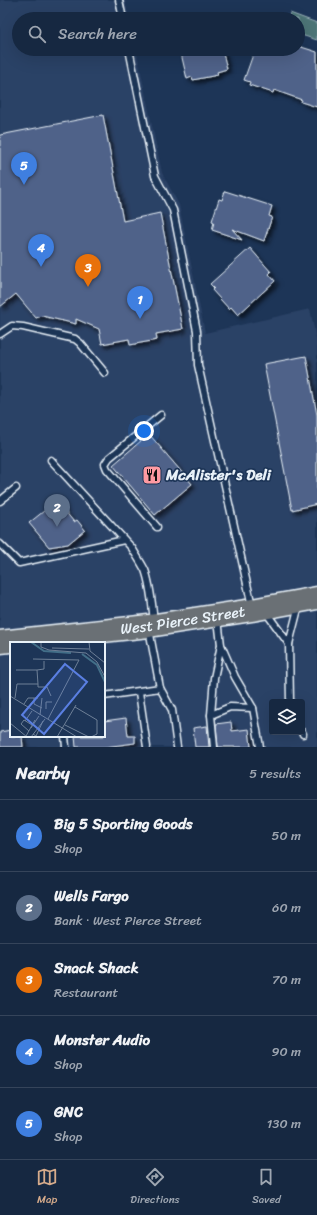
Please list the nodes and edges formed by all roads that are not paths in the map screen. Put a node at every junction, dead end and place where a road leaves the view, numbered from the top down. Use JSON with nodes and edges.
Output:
{"nodes":[{"id":1,"x":118,"y":0,"type":"edge"},
{"id":2,"x":121,"y":12,"type":"edge"},
{"id":3,"x":130,"y":56,"type":"edge"},
{"id":4,"x":0,"y":334,"type":"edge"},
{"id":5,"x":105,"y":373,"type":"dead end"},
{"id":6,"x":161,"y":415,"type":"dead end"},
{"id":7,"x":51,"y":460,"type":"dead end"},
{"id":8,"x":16,"y":488,"type":"dead end"},
{"id":9,"x":0,"y":501,"type":"edge"},
{"id":10,"x":157,"y":527,"type":"dead end"},
{"id":11,"x":124,"y":540,"type":"junction"},
{"id":12,"x":0,"y":544,"type":"edge"},
{"id":13,"x":309,"y":599,"type":"edge"},
{"id":14,"x":258,"y":609,"type":"junction"},
{"id":15,"x":218,"y":615,"type":"junction"},
{"id":16,"x":152,"y":625,"type":"junction"},
{"id":17,"x":52,"y":640,"type":"edge"},
{"id":18,"x":0,"y":642,"type":"edge"},
{"id":19,"x":289,"y":644,"type":"junction"},
{"id":20,"x":221,"y":645,"type":"junction"},
{"id":21,"x":160,"y":688,"type":"junction"},
{"id":22,"x":138,"y":692,"type":"junction"},
{"id":23,"x":105,"y":696,"type":"edge"},
{"id":24,"x":290,"y":699,"type":"edge"},
{"id":25,"x":253,"y":708,"type":"junction"},
{"id":26,"x":211,"y":715,"type":"junction"},
{"id":27,"x":255,"y":716,"type":"junction"},
{"id":28,"x":65,"y":737,"type":"edge"},
{"id":29,"x":66,"y":747,"type":"edge"},
{"id":30,"x":147,"y":747,"type":"edge"},
{"id":31,"x":177,"y":747,"type":"edge"},
{"id":32,"x":214,"y":747,"type":"edge"},
{"id":33,"x":255,"y":747,"type":"edge"},
{"id":34,"x":260,"y":747,"type":"edge"}],
"edges":[{"from":1,"to":2,"type":"lane"},
{"from":3,"to":14,"type":"lane"},
{"from":4,"to":5,"type":"lane"},
{"from":6,"to":10,"type":"lane"},
{"from":7,"to":11,"type":"lane"},
{"from":8,"to":9,"type":"lane"},
{"from":11,"to":12,"type":"lane"},
{"from":11,"to":16,"type":"lane"},
{"from":13,"to":14,"type":"highway","name":"West Pierce Street"},
{"from":13,"to":19,"type":"lane"},
{"from":14,"to":15,"type":"highway","name":"West Pierce Street"},
{"from":14,"to":19,"type":"lane"},
{"from":15,"to":16,"type":"highway","name":"West Pierce Street"},
{"from":15,"to":20,"type":"lane"},
{"from":16,"to":17,"type":"highway","name":"West Pierce Street"},
{"from":16,"to":21,"type":"lane"},
{"from":17,"to":18,"type":"highway","name":"West Pierce Street"},
{"from":19,"to":24,"type":"lane"},
{"from":20,"to":25,"type":"lane"},
{"from":20,"to":26,"type":"lane"},
{"from":21,"to":22,"type":"lane"},
{"from":21,"to":31,"type":"lane"},
{"from":22,"to":23,"type":"lane"},
{"from":22,"to":30,"type":"lane"},
{"from":25,"to":26,"type":"lane"},
{"from":25,"to":27,"type":"lane"},
{"from":26,"to":32,"type":"lane"},
{"from":27,"to":33,"type":"lane"},
{"from":27,"to":34,"type":"lane"},
{"from":28,"to":29,"type":"lane"}]}
